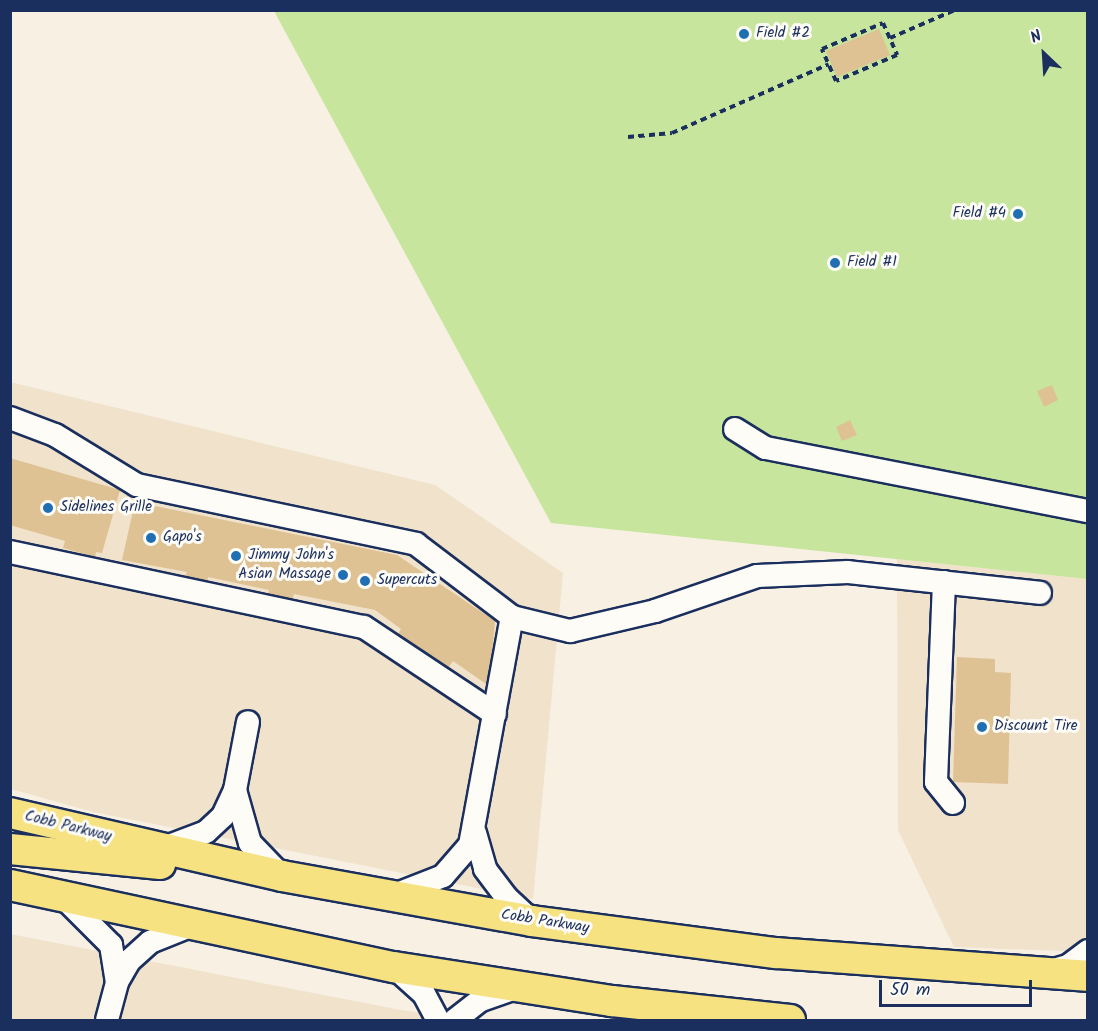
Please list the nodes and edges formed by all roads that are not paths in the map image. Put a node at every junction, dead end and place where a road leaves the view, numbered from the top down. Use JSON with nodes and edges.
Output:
{"nodes":[{"id":1,"x":10,"y":418,"type":"edge"},
{"id":2,"x":735,"y":429,"type":"dead end"},
{"id":3,"x":1088,"y":511,"type":"edge"},
{"id":4,"x":10,"y":552,"type":"edge"},
{"id":5,"x":944,"y":582,"type":"junction"},
{"id":6,"x":1040,"y":593,"type":"dead end"},
{"id":7,"x":512,"y":617,"type":"junction"},
{"id":8,"x":495,"y":714,"type":"junction"},
{"id":9,"x":248,"y":722,"type":"dead end"},
{"id":10,"x":236,"y":790,"type":"junction"},
{"id":11,"x":953,"y":803,"type":"dead end"},
{"id":12,"x":10,"y":813,"type":"edge"},
{"id":13,"x":475,"y":833,"type":"junction"},
{"id":14,"x":10,"y":849,"type":"edge"},
{"id":15,"x":161,"y":849,"type":"junction"},
{"id":16,"x":235,"y":865,"type":"junction"},
{"id":17,"x":282,"y":876,"type":"junction"},
{"id":18,"x":10,"y":885,"type":"edge"},
{"id":19,"x":388,"y":897,"type":"junction"},
{"id":20,"x":65,"y":899,"type":"junction"},
{"id":21,"x":532,"y":921,"type":"junction"},
{"id":22,"x":190,"y":926,"type":"junction"},
{"id":23,"x":1088,"y":951,"type":"edge"},
{"id":24,"x":394,"y":967,"type":"junction"},
{"id":25,"x":1043,"y":974,"type":"junction"},
{"id":26,"x":1088,"y":976,"type":"edge"},
{"id":27,"x":117,"y":982,"type":"junction"},
{"id":28,"x":517,"y":988,"type":"junction"},
{"id":29,"x":107,"y":1020,"type":"edge"},
{"id":30,"x":438,"y":1020,"type":"edge"},
{"id":31,"x":455,"y":1020,"type":"edge"},
{"id":32,"x":790,"y":1020,"type":"edge"}],
"edges":[{"from":1,"to":7,"type":"lane"},
{"from":2,"to":3,"type":"lane"},
{"from":4,"to":8,"type":"lane"},
{"from":5,"to":6,"type":"lane"},
{"from":5,"to":7,"type":"lane"},
{"from":5,"to":11,"type":"lane"},
{"from":7,"to":8,"type":"lane"},
{"from":8,"to":13,"type":"lane"},
{"from":9,"to":10,"type":"lane"},
{"from":10,"to":15,"type":"lane"},
{"from":10,"to":17,"type":"lane"},
{"from":12,"to":15,"type":"main road","name":"Cobb Parkway"},
{"from":13,"to":19,"type":"lane"},
{"from":13,"to":21,"type":"lane"},
{"from":14,"to":16,"type":"main road"},
{"from":15,"to":16,"type":"main road","name":"Cobb Parkway"},
{"from":16,"to":17,"type":"main road","name":"Cobb Parkway"},
{"from":17,"to":19,"type":"main road","name":"Cobb Parkway"},
{"from":18,"to":20,"type":"main road"},
{"from":19,"to":21,"type":"main road","name":"Cobb Parkway"},
{"from":20,"to":22,"type":"main road"},
{"from":20,"to":27,"type":"lane"},
{"from":21,"to":25,"type":"main road","name":"Cobb Parkway"},
{"from":22,"to":24,"type":"main road"},
{"from":22,"to":27,"type":"lane"},
{"from":23,"to":25,"type":"lane"},
{"from":24,"to":28,"type":"main road"},
{"from":24,"to":30,"type":"lane"},
{"from":25,"to":26,"type":"main road","name":"Cobb Parkway"},
{"from":27,"to":29,"type":"lane"},
{"from":28,"to":31,"type":"lane"},
{"from":28,"to":32,"type":"main road"}]}
